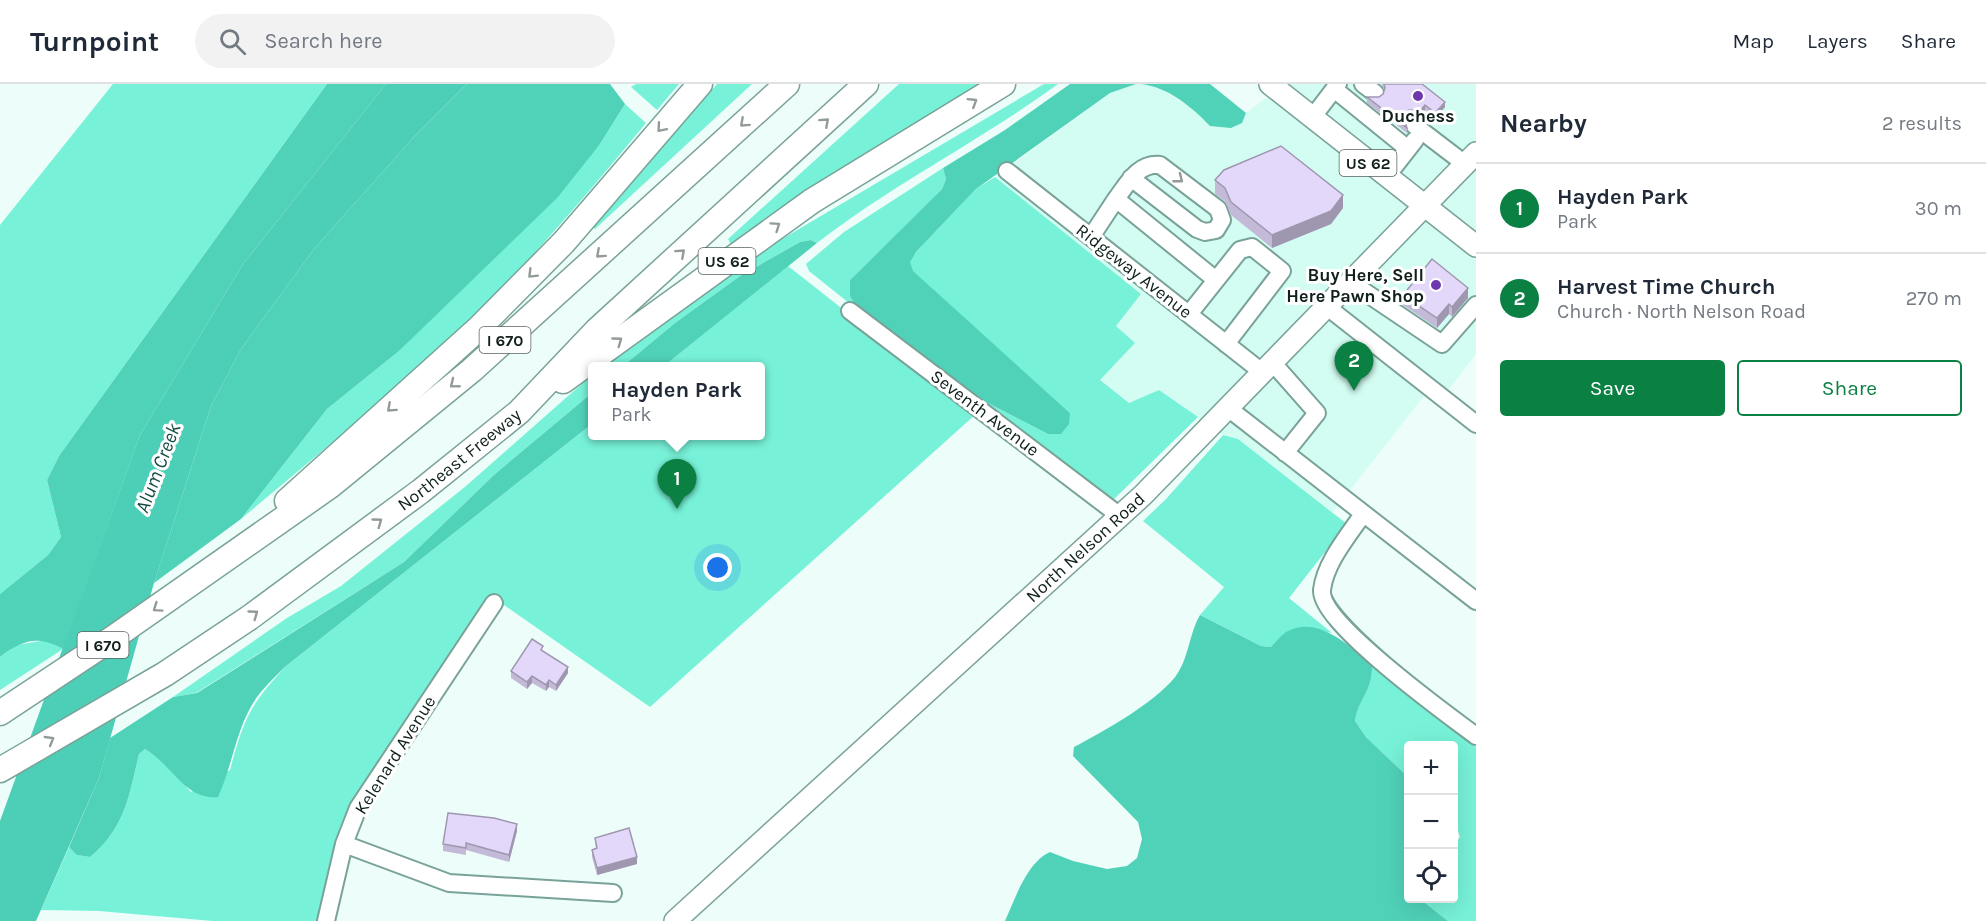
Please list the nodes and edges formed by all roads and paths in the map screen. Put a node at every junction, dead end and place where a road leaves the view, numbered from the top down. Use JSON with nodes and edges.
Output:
{"nodes":[{"id":1,"x":700,"y":84,"type":"edge"},
{"id":2,"x":788,"y":84,"type":"edge"},
{"id":3,"x":866,"y":84,"type":"edge"},
{"id":4,"x":1003,"y":84,"type":"edge"},
{"id":5,"x":1270,"y":84,"type":"edge"},
{"id":6,"x":1336,"y":86,"type":"edge"},
{"id":7,"x":1312,"y":118,"type":"junction"},
{"id":8,"x":1408,"y":149,"type":"junction"},
{"id":9,"x":1470,"y":159,"type":"edge"},
{"id":10,"x":1007,"y":171,"type":"dead end"},
{"id":11,"x":1386,"y":177,"type":"junction"},
{"id":12,"x":1131,"y":178,"type":"junction"},
{"id":13,"x":1116,"y":199,"type":"junction"},
{"id":14,"x":1424,"y":207,"type":"junction"},
{"id":15,"x":1091,"y":237,"type":"junction"},
{"id":16,"x":1476,"y":246,"type":"edge"},
{"id":17,"x":1216,"y":280,"type":"junction"},
{"id":18,"x":1350,"y":282,"type":"junction"},
{"id":19,"x":1476,"y":305,"type":"edge"},
{"id":20,"x":1326,"y":306,"type":"junction"},
{"id":21,"x":850,"y":311,"type":"dead end"},
{"id":22,"x":1189,"y":314,"type":"junction"},
{"id":23,"x":1226,"y":344,"type":"junction"},
{"id":24,"x":588,"y":362,"type":"edge"},
{"id":25,"x":588,"y":362,"type":"edge"},
{"id":26,"x":1267,"y":367,"type":"junction"},
{"id":27,"x":1228,"y":408,"type":"junction"},
{"id":28,"x":519,"y":412,"type":"junction"},
{"id":29,"x":1476,"y":424,"type":"edge"},
{"id":30,"x":1285,"y":453,"type":"junction"},
{"id":31,"x":1363,"y":514,"type":"junction"},
{"id":32,"x":1120,"y":516,"type":"junction"},
{"id":33,"x":204,"y":574,"type":"junction"},
{"id":34,"x":1476,"y":601,"type":"edge"},
{"id":35,"x":494,"y":603,"type":"dead end"},
{"id":36,"x":0,"y":713,"type":"edge"},
{"id":37,"x":1476,"y":736,"type":"edge"},
{"id":38,"x":0,"y":770,"type":"edge"},
{"id":39,"x":344,"y":844,"type":"junction"},
{"id":40,"x":613,"y":893,"type":"dead end"},
{"id":41,"x":326,"y":921,"type":"edge"},
{"id":42,"x":675,"y":921,"type":"edge"}],
"edges":[{"from":1,"to":33,"type":"highway","one_way":true},
{"from":2,"to":33,"type":"highway","number":"I 670","one_way":true},
{"from":28,"to":3,"type":"highway","name":"Northeast Freeway","one_way":true},
{"from":25,"to":4,"type":"highway","number":"US 62","one_way":true},
{"from":5,"to":7,"type":"main road","number":"US 62"},
{"from":6,"to":7,"type":"street"},
{"from":6,"to":8,"type":"street"},
{"from":7,"to":11,"type":"main road","number":"US 62"},
{"from":8,"to":9,"type":"street"},
{"from":8,"to":11,"type":"street"},
{"from":9,"to":14,"type":"main road","name":"North Nelson Road"},
{"from":10,"to":15,"type":"street","name":"Ridgeway Avenue"},
{"from":11,"to":14,"type":"main road","number":"US 62"},
{"from":12,"to":12,"type":"street","one_way":true},
{"from":12,"to":13,"type":"street"},
{"from":13,"to":15,"type":"street"},
{"from":13,"to":17,"type":"street"},
{"from":14,"to":16,"type":"main road"},
{"from":14,"to":18,"type":"main road","name":"North Nelson Road"},
{"from":15,"to":22,"type":"street","name":"Ridgeway Avenue"},
{"from":17,"to":22,"type":"street"},
{"from":17,"to":23,"type":"street"},
{"from":18,"to":19,"type":"street"},
{"from":18,"to":20,"type":"main road","name":"North Nelson Road"},
{"from":20,"to":26,"type":"main road","name":"North Nelson Road"},
{"from":20,"to":29,"type":"street"},
{"from":21,"to":32,"type":"street","name":"Seventh Avenue"},
{"from":22,"to":23,"type":"street","name":"Ridgeway Avenue"},
{"from":23,"to":26,"type":"street","name":"Ridgeway Avenue"},
{"from":28,"to":24,"type":"highway","number":"US 62","one_way":true},
{"from":26,"to":27,"type":"main road","name":"North Nelson Road"},
{"from":26,"to":30,"type":"street","name":"Ridgeway Avenue"},
{"from":27,"to":30,"type":"street"},
{"from":27,"to":32,"type":"main road","name":"North Nelson Road"},
{"from":38,"to":28,"type":"highway","name":"Northeast Freeway","one_way":true},
{"from":30,"to":31,"type":"street"},
{"from":31,"to":34,"type":"street"},
{"from":31,"to":37,"type":"street"},
{"from":32,"to":42,"type":"main road","name":"North Nelson Road"},
{"from":33,"to":36,"type":"highway","number":"I 670","one_way":true},
{"from":35,"to":39,"type":"street","name":"Kelenard Avenue"},
{"from":39,"to":40,"type":"street"},
{"from":39,"to":41,"type":"street","name":"Kelenard Avenue"}]}
